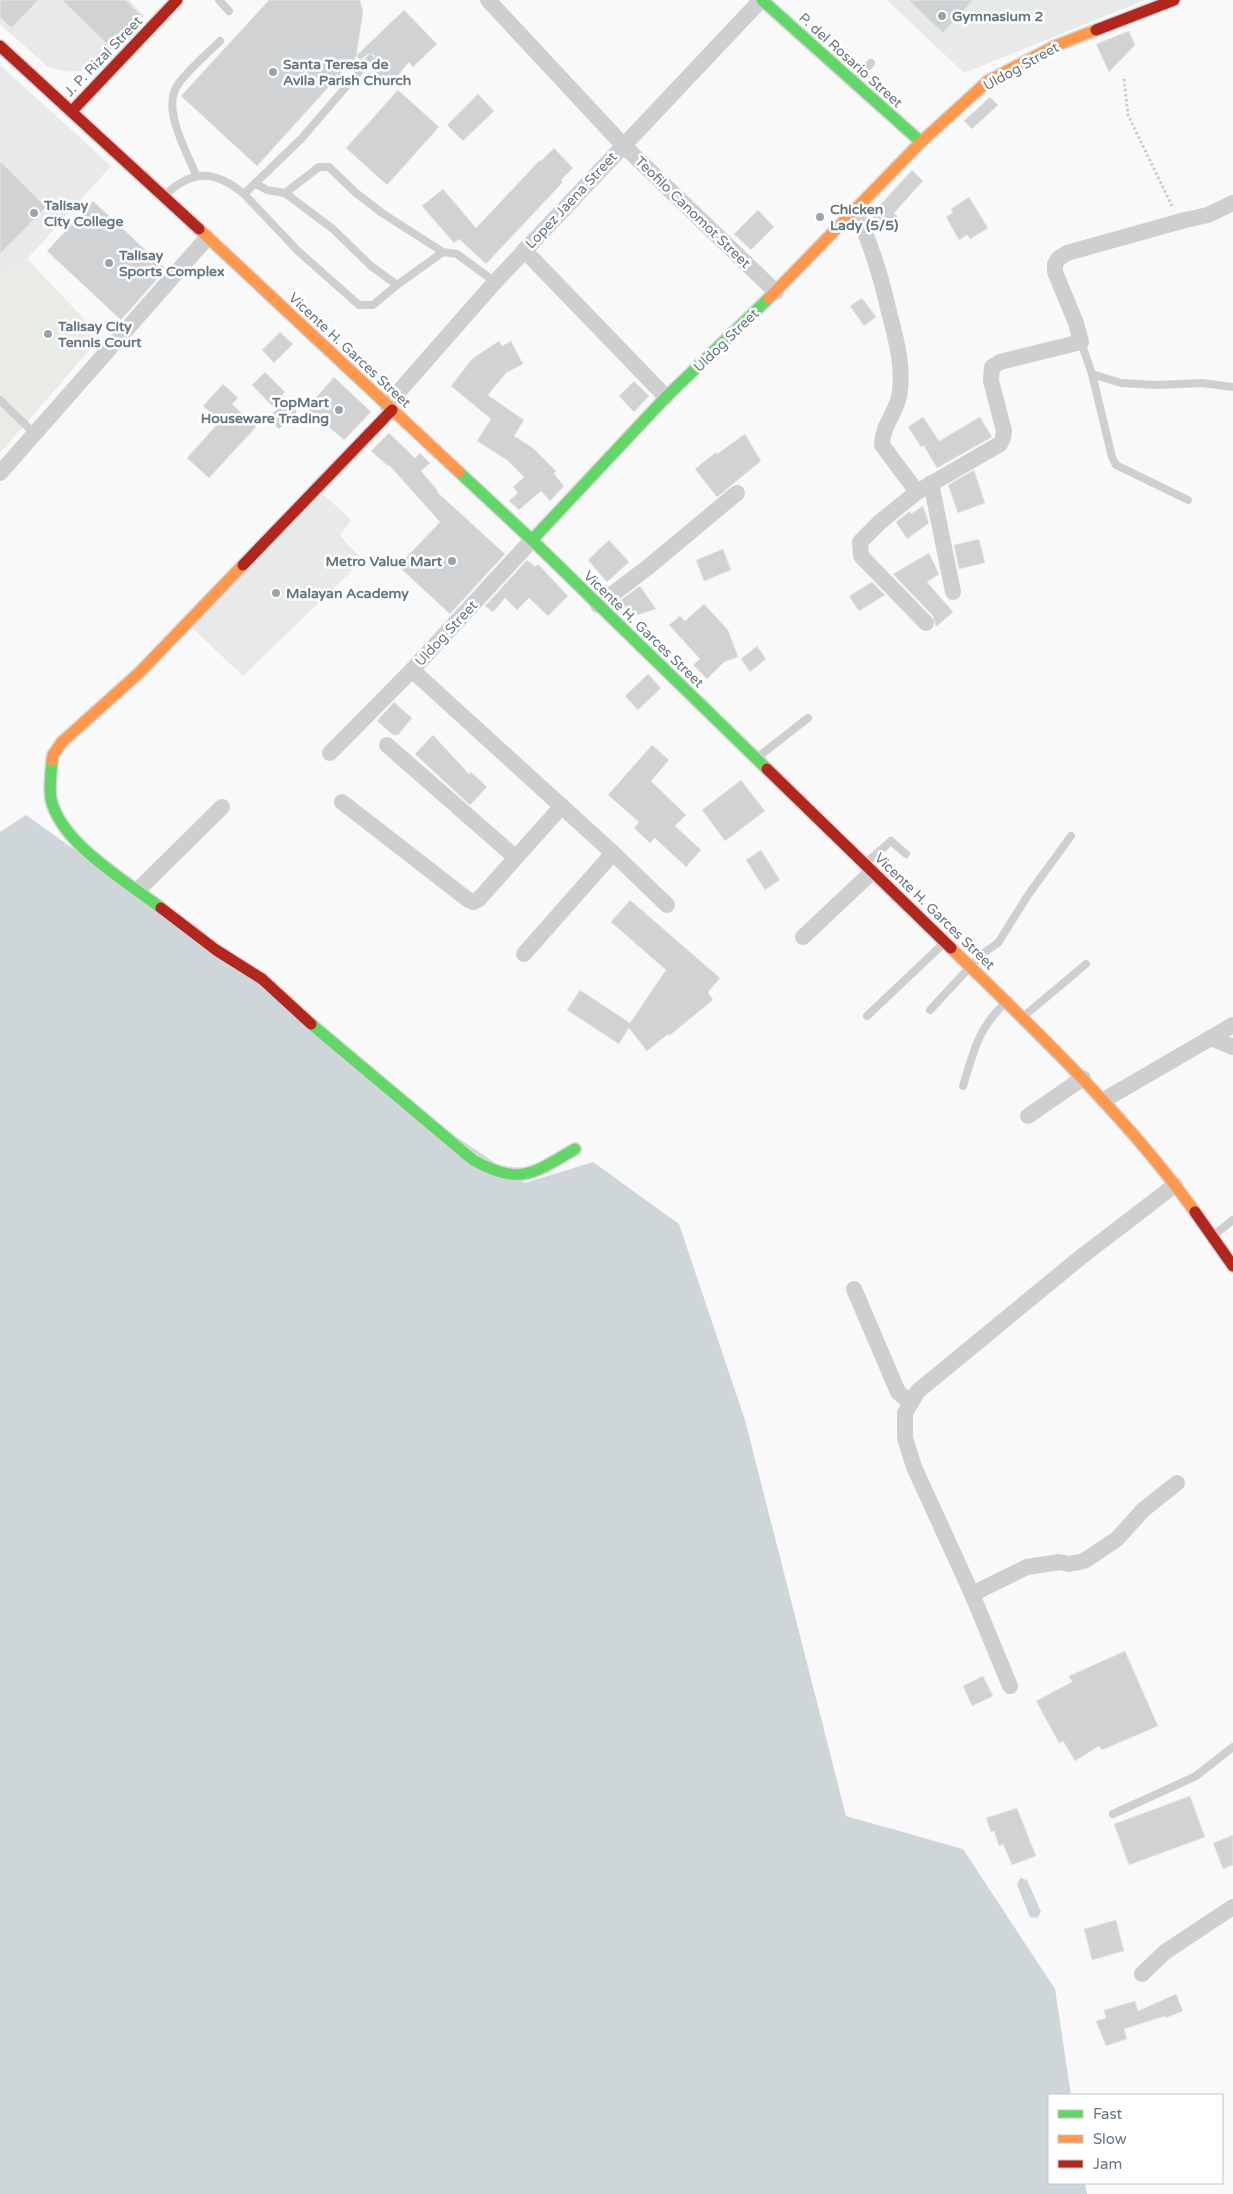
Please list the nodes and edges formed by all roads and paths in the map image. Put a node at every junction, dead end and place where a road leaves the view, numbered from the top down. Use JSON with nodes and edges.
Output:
{"nodes":[{"id":1,"x":178,"y":0,"type":"edge"},
{"id":2,"x":218,"y":0,"type":"edge"},
{"id":3,"x":488,"y":0,"type":"edge"},
{"id":4,"x":761,"y":0,"type":"edge"},
{"id":5,"x":1174,"y":0,"type":"edge"},
{"id":6,"x":230,"y":11,"type":"dead end"},
{"id":7,"x":220,"y":41,"type":"dead end"},
{"id":8,"x":0,"y":46,"type":"edge"},
{"id":9,"x":370,"y":59,"type":"dead end"},
{"id":10,"x":871,"y":63,"type":"dead end"},
{"id":11,"x":1124,"y":79,"type":"dead end"},
{"id":12,"x":854,"y":82,"type":"junction"},
{"id":13,"x":72,"y":111,"type":"junction"},
{"id":14,"x":921,"y":142,"type":"junction"},
{"id":15,"x":623,"y":145,"type":"junction"},
{"id":16,"x":196,"y":175,"type":"junction"},
{"id":17,"x":256,"y":184,"type":"junction"},
{"id":18,"x":285,"y":193,"type":"junction"},
{"id":19,"x":244,"y":194,"type":"junction"},
{"id":20,"x":164,"y":196,"type":"junction"},
{"id":21,"x":1233,"y":203,"type":"edge"},
{"id":22,"x":856,"y":211,"type":"junction"},
{"id":23,"x":1185,"y":220,"type":"junction"},
{"id":24,"x":207,"y":238,"type":"junction"},
{"id":25,"x":524,"y":250,"type":"junction"},
{"id":26,"x":443,"y":252,"type":"junction"},
{"id":27,"x":495,"y":282,"type":"junction"},
{"id":28,"x":397,"y":285,"type":"junction"},
{"id":29,"x":776,"y":292,"type":"junction"},
{"id":30,"x":1081,"y":342,"type":"junction"},
{"id":31,"x":1092,"y":374,"type":"junction"},
{"id":32,"x":1233,"y":386,"type":"edge"},
{"id":33,"x":666,"y":397,"type":"junction"},
{"id":34,"x":0,"y":400,"type":"edge"},
{"id":35,"x":390,"y":408,"type":"junction"},
{"id":36,"x":35,"y":434,"type":"junction"},
{"id":37,"x":5,"y":468,"type":"edge"},
{"id":38,"x":924,"y":487,"type":"junction"},
{"id":39,"x":737,"y":493,"type":"dead end"},
{"id":40,"x":1188,"y":500,"type":"dead end"},
{"id":41,"x":532,"y":540,"type":"junction"},
{"id":42,"x":953,"y":592,"type":"dead end"},
{"id":43,"x":598,"y":605,"type":"junction"},
{"id":44,"x":926,"y":623,"type":"dead end"},
{"id":45,"x":412,"y":670,"type":"junction"},
{"id":46,"x":808,"y":718,"type":"dead end"},
{"id":47,"x":387,"y":745,"type":"dead end"},
{"id":48,"x":330,"y":754,"type":"dead end"},
{"id":49,"x":756,"y":759,"type":"junction"},
{"id":50,"x":342,"y":802,"type":"dead end"},
{"id":51,"x":562,"y":806,"type":"junction"},
{"id":52,"x":222,"y":807,"type":"dead end"},
{"id":53,"x":1071,"y":836,"type":"dead end"},
{"id":54,"x":614,"y":853,"type":"junction"},
{"id":55,"x":906,"y":854,"type":"dead end"},
{"id":56,"x":515,"y":856,"type":"junction"},
{"id":57,"x":868,"y":868,"type":"junction"},
{"id":58,"x":139,"y":889,"type":"junction"},
{"id":59,"x":667,"y":905,"type":"dead end"},
{"id":60,"x":803,"y":937,"type":"dead end"},
{"id":61,"x":945,"y":942,"type":"junction"},
{"id":62,"x":524,"y":954,"type":"dead end"},
{"id":63,"x":1086,"y":964,"type":"dead end"},
{"id":64,"x":970,"y":967,"type":"junction"},
{"id":65,"x":1006,"y":1002,"type":"junction"},
{"id":66,"x":930,"y":1010,"type":"dead end"},
{"id":67,"x":867,"y":1016,"type":"dead end"},
{"id":68,"x":1022,"y":1018,"type":"junction"},
{"id":69,"x":1233,"y":1025,"type":"edge"},
{"id":70,"x":1211,"y":1038,"type":"junction"},
{"id":71,"x":1233,"y":1047,"type":"edge"},
{"id":72,"x":1083,"y":1078,"type":"junction"},
{"id":73,"x":963,"y":1086,"type":"dead end"},
{"id":74,"x":1104,"y":1100,"type":"junction"},
{"id":75,"x":1028,"y":1116,"type":"dead end"},
{"id":76,"x":575,"y":1149,"type":"dead end"},
{"id":77,"x":1175,"y":1185,"type":"junction"},
{"id":78,"x":1233,"y":1220,"type":"edge"},
{"id":79,"x":1214,"y":1235,"type":"junction"},
{"id":80,"x":1233,"y":1266,"type":"edge"},
{"id":81,"x":854,"y":1289,"type":"dead end"},
{"id":82,"x":910,"y":1402,"type":"junction"},
{"id":83,"x":1177,"y":1483,"type":"dead end"},
{"id":84,"x":972,"y":1594,"type":"junction"},
{"id":85,"x":1010,"y":1686,"type":"dead end"},
{"id":86,"x":1233,"y":1747,"type":"edge"},
{"id":87,"x":1113,"y":1814,"type":"dead end"},
{"id":88,"x":1233,"y":1907,"type":"edge"},
{"id":89,"x":1142,"y":1974,"type":"dead end"}],
"edges":[{"from":1,"to":13,"type":"street","name":"J. P. Rizal Street"},
{"from":2,"to":6,"type":"lane"},
{"from":3,"to":15,"type":"street","name":"Teofilo Canomot Street"},
{"from":4,"to":12,"type":"street","name":"P. del Rosario Street"},
{"from":4,"to":15,"type":"street","name":"Lopez Jaena Street"},
{"from":5,"to":14,"type":"street","name":"Uldog Street"},
{"from":7,"to":16,"type":"lane"},
{"from":8,"to":13,"type":"street","name":"Vicente H. Garces Street"},
{"from":9,"to":17,"type":"lane"},
{"from":10,"to":12,"type":"lane"},
{"from":11,"to":23,"type":"path"},
{"from":12,"to":14,"type":"street","name":"P. del Rosario Street"},
{"from":13,"to":20,"type":"street","name":"Vicente H. Garces Street"},
{"from":14,"to":22,"type":"street","name":"Uldog Street"},
{"from":15,"to":25,"type":"street","name":"Lopez Jaena Street"},
{"from":15,"to":29,"type":"street","name":"Teofilo Canomot Street"},
{"from":16,"to":19,"type":"lane"},
{"from":16,"to":20,"type":"lane"},
{"from":17,"to":18,"type":"lane"},
{"from":17,"to":19,"type":"lane"},
{"from":18,"to":26,"type":"lane"},
{"from":18,"to":28,"type":"lane"},
{"from":19,"to":28,"type":"lane"},
{"from":20,"to":24,"type":"street","name":"Vicente H. Garces Street"},
{"from":21,"to":23,"type":"street"},
{"from":22,"to":29,"type":"street","name":"Uldog Street"},
{"from":22,"to":38,"type":"street"},
{"from":23,"to":30,"type":"street"},
{"from":24,"to":35,"type":"street","name":"Vicente H. Garces Street"},
{"from":24,"to":36,"type":"street"},
{"from":25,"to":27,"type":"street","name":"Lopez Jaena Street"},
{"from":25,"to":33,"type":"street"},
{"from":26,"to":27,"type":"lane"},
{"from":26,"to":28,"type":"lane"},
{"from":27,"to":35,"type":"street","name":"Lopez Jaena Street"},
{"from":29,"to":33,"type":"street","name":"Uldog Street"},
{"from":30,"to":31,"type":"lane"},
{"from":30,"to":38,"type":"street"},
{"from":31,"to":32,"type":"lane"},
{"from":31,"to":40,"type":"lane"},
{"from":33,"to":41,"type":"street","name":"Uldog Street"},
{"from":34,"to":36,"type":"lane"},
{"from":35,"to":41,"type":"street","name":"Vicente H. Garces Street"},
{"from":35,"to":58,"type":"street"},
{"from":36,"to":37,"type":"street"},
{"from":38,"to":42,"type":"street"},
{"from":38,"to":44,"type":"street"},
{"from":39,"to":43,"type":"street"},
{"from":41,"to":43,"type":"street","name":"Vicente H. Garces Street"},
{"from":41,"to":45,"type":"street","name":"Uldog Street"},
{"from":43,"to":49,"type":"street","name":"Vicente H. Garces Street"},
{"from":45,"to":48,"type":"street","name":"Uldog Street"},
{"from":45,"to":51,"type":"street"},
{"from":46,"to":49,"type":"lane"},
{"from":47,"to":56,"type":"street"},
{"from":49,"to":57,"type":"street","name":"Vicente H. Garces Street"},
{"from":50,"to":56,"type":"street"},
{"from":51,"to":54,"type":"street"},
{"from":51,"to":56,"type":"street"},
{"from":52,"to":58,"type":"street"},
{"from":53,"to":64,"type":"lane"},
{"from":54,"to":59,"type":"street"},
{"from":54,"to":62,"type":"street"},
{"from":55,"to":57,"type":"lane"},
{"from":57,"to":60,"type":"street"},
{"from":57,"to":61,"type":"street","name":"Vicente H. Garces Street"},
{"from":58,"to":76,"type":"street"},
{"from":61,"to":64,"type":"street","name":"Vicente H. Garces Street"},
{"from":61,"to":67,"type":"lane"},
{"from":63,"to":68,"type":"lane"},
{"from":64,"to":65,"type":"street","name":"Vicente H. Garces Street"},
{"from":64,"to":66,"type":"lane"},
{"from":65,"to":68,"type":"street","name":"Vicente H. Garces Street"},
{"from":65,"to":73,"type":"lane"},
{"from":68,"to":72,"type":"street","name":"Vicente H. Garces Street"},
{"from":69,"to":70,"type":"street"},
{"from":70,"to":71,"type":"street"},
{"from":70,"to":74,"type":"street"},
{"from":72,"to":74,"type":"street","name":"Vicente H. Garces Street"},
{"from":72,"to":75,"type":"street"},
{"from":74,"to":77,"type":"street","name":"Vicente H. Garces Street"},
{"from":77,"to":79,"type":"street","name":"Vicente H. Garces Street"},
{"from":77,"to":82,"type":"street"},
{"from":78,"to":79,"type":"lane"},
{"from":79,"to":80,"type":"street","name":"Vicente H. Garces Street"},
{"from":81,"to":82,"type":"street"},
{"from":82,"to":84,"type":"street"},
{"from":83,"to":84,"type":"street"},
{"from":84,"to":85,"type":"street"},
{"from":86,"to":87,"type":"lane"},
{"from":88,"to":89,"type":"street"}]}
